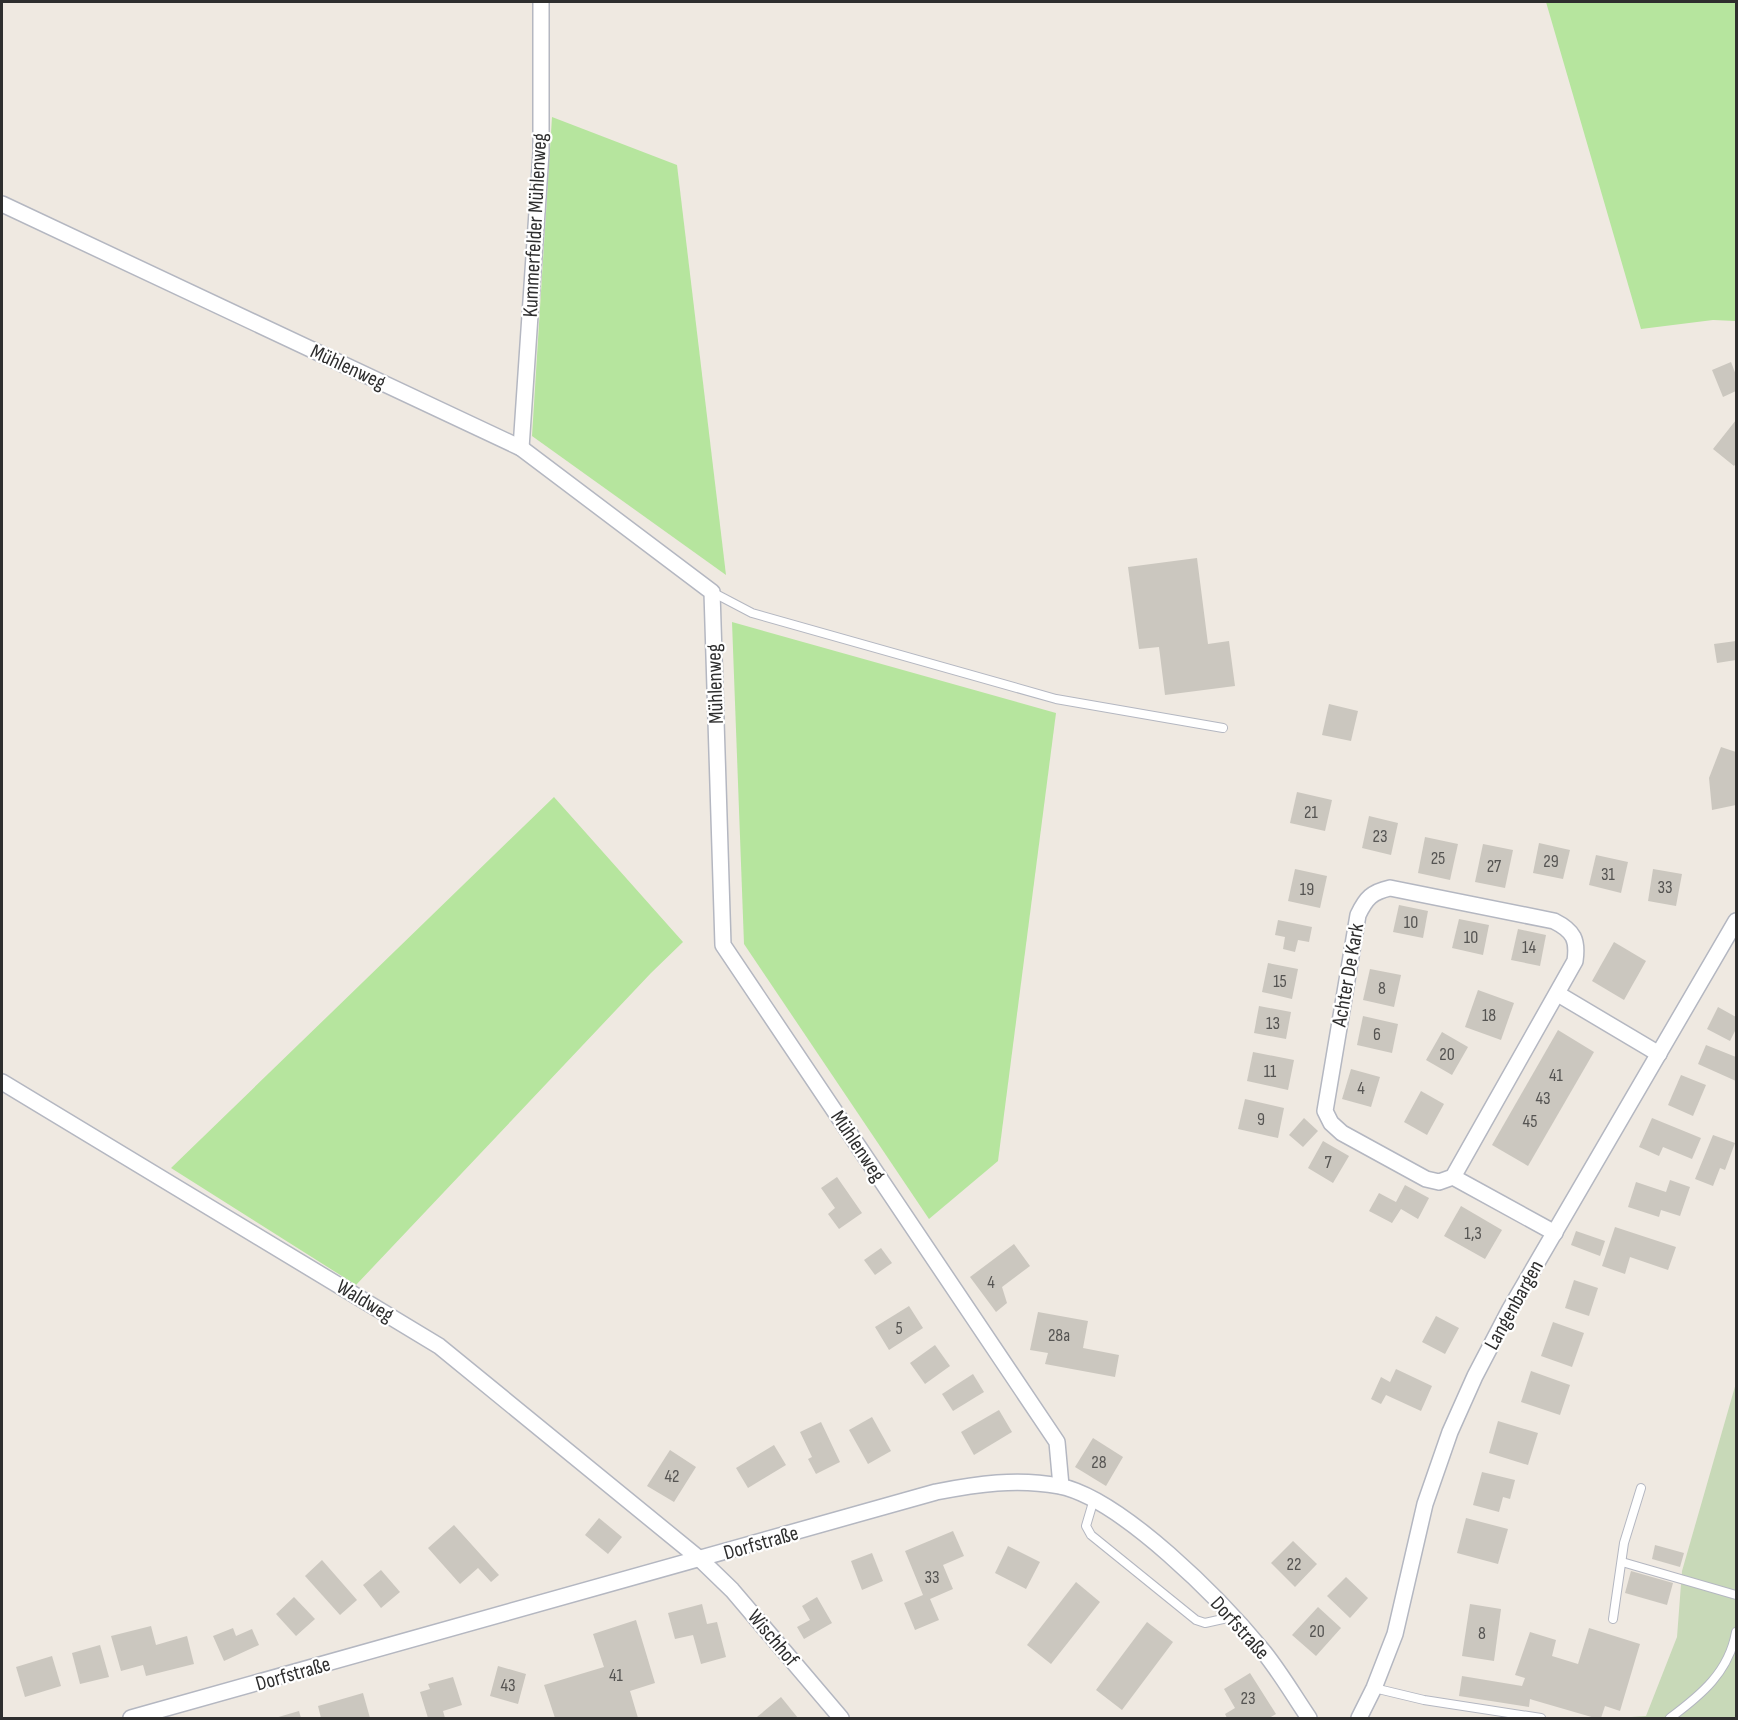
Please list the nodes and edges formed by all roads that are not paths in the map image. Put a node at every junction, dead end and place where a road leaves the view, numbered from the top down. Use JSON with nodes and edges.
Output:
{"nodes":[{"id":1,"x":541,"y":2,"type":"edge"},
{"id":2,"x":2,"y":204,"type":"edge"},
{"id":3,"x":520,"y":448,"type":"junction"},
{"id":4,"x":712,"y":592,"type":"junction"},
{"id":5,"x":1223,"y":728,"type":"dead end"},
{"id":6,"x":1737,"y":921,"type":"edge"},
{"id":7,"x":1558,"y":994,"type":"junction"},
{"id":8,"x":1659,"y":1054,"type":"junction"},
{"id":9,"x":2,"y":1082,"type":"edge"},
{"id":10,"x":1453,"y":1177,"type":"junction"},
{"id":11,"x":1556,"y":1233,"type":"junction"},
{"id":12,"x":1060,"y":1486,"type":"junction"},
{"id":13,"x":1641,"y":1488,"type":"dead end"},
{"id":14,"x":1094,"y":1499,"type":"junction"},
{"id":15,"x":701,"y":1560,"type":"junction"},
{"id":16,"x":1622,"y":1562,"type":"junction"},
{"id":17,"x":1737,"y":1595,"type":"edge"},
{"id":18,"x":1232,"y":1617,"type":"junction"},
{"id":19,"x":1613,"y":1619,"type":"dead end"},
{"id":20,"x":1737,"y":1632,"type":"edge"},
{"id":21,"x":1374,"y":1688,"type":"junction"},
{"id":22,"x":131,"y":1719,"type":"edge"},
{"id":23,"x":841,"y":1719,"type":"edge"},
{"id":24,"x":1309,"y":1719,"type":"edge"},
{"id":25,"x":1359,"y":1719,"type":"edge"},
{"id":26,"x":1541,"y":1719,"type":"edge"},
{"id":27,"x":1670,"y":1719,"type":"edge"}],
"edges":[{"from":1,"to":3,"type":"street","name":"Kummerfelder Mühlenweg"},
{"from":2,"to":3,"type":"street","name":"Mühlenweg"},
{"from":3,"to":4,"type":"street","name":"Mühlenweg"},
{"from":4,"to":5,"type":"lane"},
{"from":4,"to":12,"type":"street","name":"Mühlenweg"},
{"from":6,"to":8,"type":"street","name":"Langenbargen"},
{"from":7,"to":8,"type":"street"},
{"from":7,"to":10,"type":"street","name":"Achter De Kark"},
{"from":7,"to":10,"type":"street","name":"Achter De Kark"},
{"from":8,"to":11,"type":"street","name":"Langenbargen"},
{"from":9,"to":15,"type":"street","name":"Waldweg"},
{"from":10,"to":11,"type":"street"},
{"from":11,"to":21,"type":"street","name":"Langenbargen"},
{"from":12,"to":14,"type":"street","name":"Dorfstraße"},
{"from":12,"to":15,"type":"street","name":"Dorfstraße"},
{"from":13,"to":16,"type":"lane"},
{"from":14,"to":18,"type":"street","name":"Dorfstraße"},
{"from":14,"to":18,"type":"lane"},
{"from":15,"to":22,"type":"street","name":"Dorfstraße"},
{"from":15,"to":23,"type":"street","name":"Wischhof"},
{"from":16,"to":17,"type":"lane"},
{"from":16,"to":19,"type":"lane"},
{"from":18,"to":24,"type":"street","name":"Dorfstraße"},
{"from":20,"to":27,"type":"lane"},
{"from":21,"to":25,"type":"street","name":"Langenbargen"},
{"from":21,"to":26,"type":"lane"}]}
